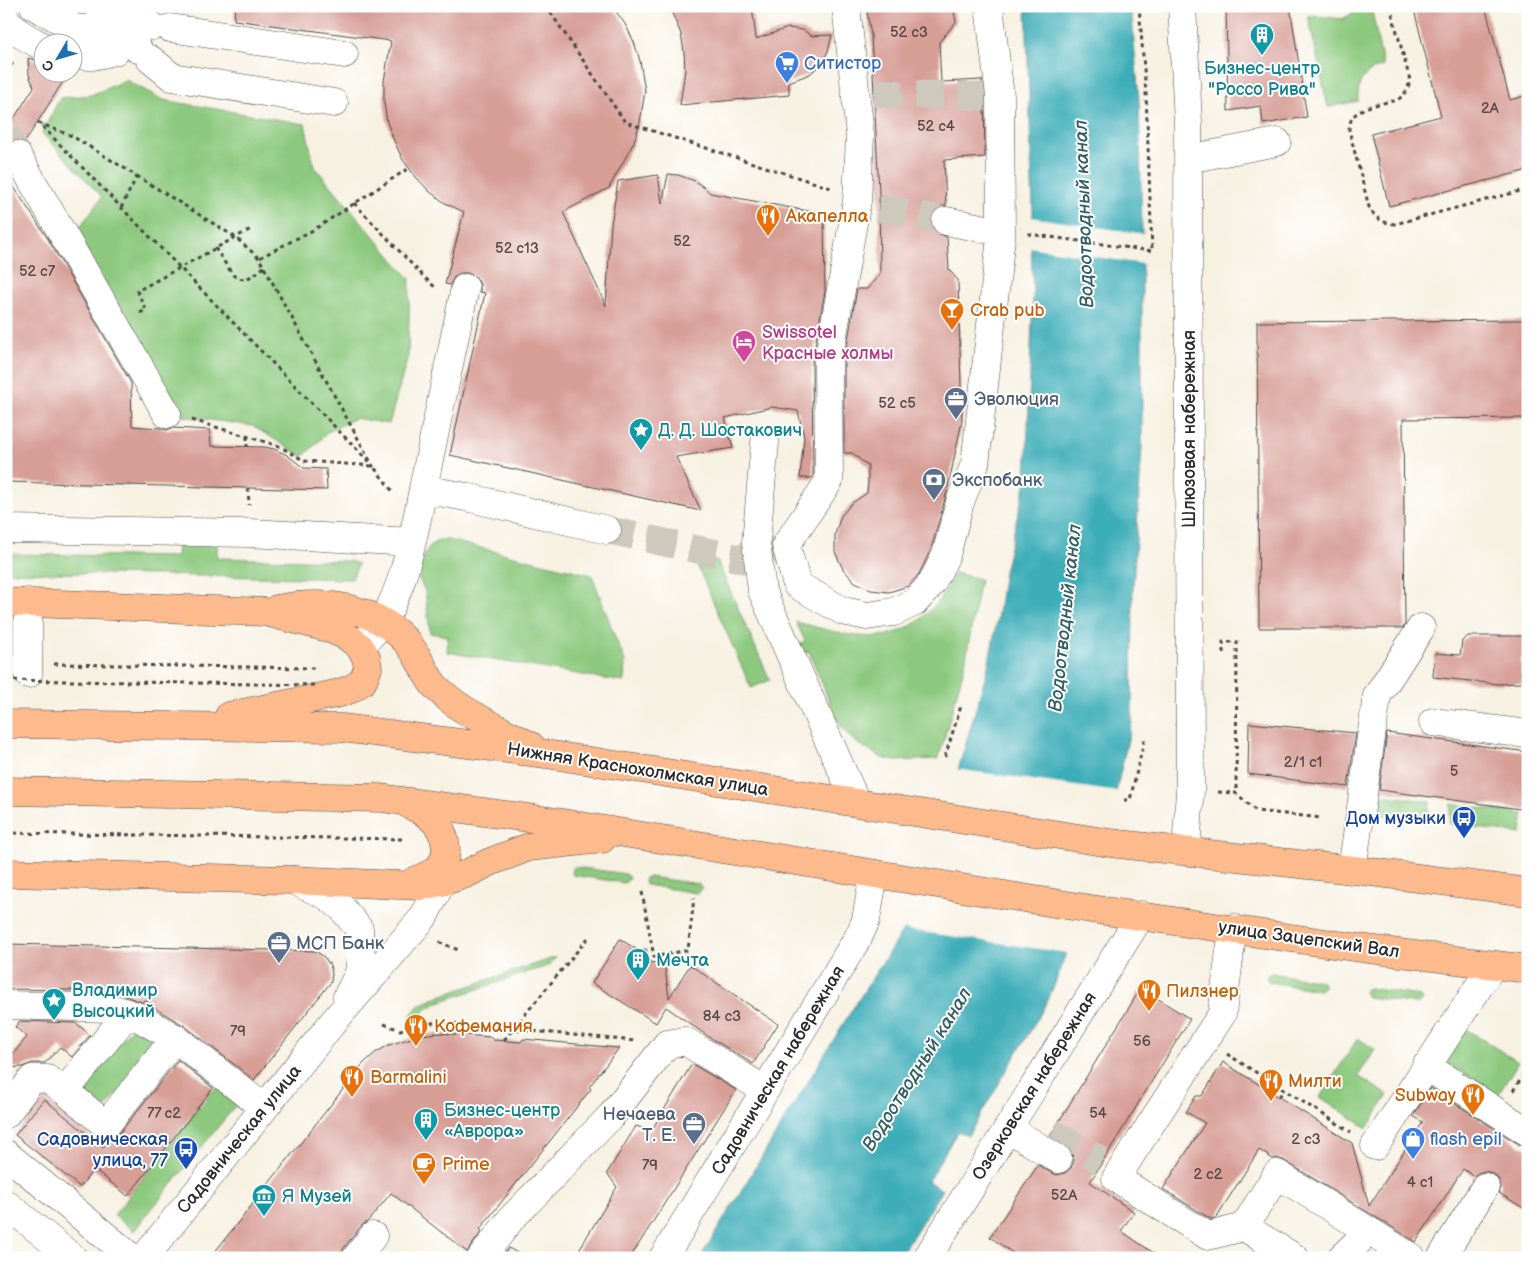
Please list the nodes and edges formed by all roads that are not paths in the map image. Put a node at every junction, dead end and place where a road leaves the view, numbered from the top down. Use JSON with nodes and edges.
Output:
{"nodes":[{"id":1,"x":34,"y":6,"type":"edge"},
{"id":2,"x":846,"y":6,"type":"edge"},
{"id":3,"x":989,"y":6,"type":"edge"},
{"id":4,"x":1182,"y":6,"type":"edge"},
{"id":5,"x":6,"y":19,"type":"edge"},
{"id":6,"x":122,"y":35,"type":"edge"},
{"id":7,"x":32,"y":41,"type":"edge"},
{"id":8,"x":344,"y":54,"type":"dead end"},
{"id":9,"x":82,"y":56,"type":"edge"},
{"id":10,"x":334,"y":103,"type":"dead end"},
{"id":11,"x":1277,"y":142,"type":"dead end"},
{"id":12,"x":17,"y":155,"type":"tunnel mouth"},
{"id":13,"x":1188,"y":159,"type":"junction"},
{"id":14,"x":946,"y":221,"type":"tunnel mouth"},
{"id":15,"x":1014,"y":233,"type":"junction"},
{"id":16,"x":454,"y":292,"type":"road end"},
{"id":17,"x":167,"y":414,"type":"road end"},
{"id":18,"x":765,"y":442,"type":"dead end"},
{"id":19,"x":423,"y":488,"type":"junction"},
{"id":20,"x":6,"y":529,"type":"edge"},
{"id":21,"x":607,"y":530,"type":"tunnel mouth"},
{"id":22,"x":412,"y":542,"type":"junction"},
{"id":23,"x":17,"y":602,"type":"edge"},
{"id":24,"x":265,"y":612,"type":"junction"},
{"id":25,"x":382,"y":621,"type":"junction"},
{"id":26,"x":1421,"y":628,"type":"dead end"},
{"id":27,"x":360,"y":647,"type":"junction"},
{"id":28,"x":21,"y":673,"type":"edge"},
{"id":29,"x":1433,"y":722,"type":"dead end"},
{"id":30,"x":6,"y":724,"type":"edge"},
{"id":31,"x":177,"y":727,"type":"junction"},
{"id":32,"x":1528,"y":734,"type":"edge"},
{"id":33,"x":546,"y":754,"type":"junction"},
{"id":34,"x":6,"y":792,"type":"edge"},
{"id":35,"x":392,"y":799,"type":"junction"},
{"id":36,"x":856,"y":802,"type":"junction"},
{"id":37,"x":651,"y":838,"type":"junction"},
{"id":38,"x":1186,"y":851,"type":"junction"},
{"id":39,"x":1352,"y":870,"type":"junction"},
{"id":40,"x":6,"y":873,"type":"edge"},
{"id":41,"x":874,"y":874,"type":"junction"},
{"id":42,"x":292,"y":880,"type":"junction"},
{"id":43,"x":442,"y":882,"type":"junction"},
{"id":44,"x":394,"y":884,"type":"junction"},
{"id":45,"x":1528,"y":892,"type":"edge"},
{"id":46,"x":1140,"y":915,"type":"junction"},
{"id":47,"x":1234,"y":928,"type":"junction"},
{"id":48,"x":1493,"y":965,"type":"junction"},
{"id":49,"x":1528,"y":969,"type":"edge"},
{"id":50,"x":6,"y":1005,"type":"edge"},
{"id":51,"x":127,"y":1014,"type":"junction"},
{"id":52,"x":334,"y":1020,"type":"junction"},
{"id":53,"x":175,"y":1038,"type":"junction"},
{"id":54,"x":1426,"y":1066,"type":"junction"},
{"id":55,"x":765,"y":1090,"type":"junction"},
{"id":56,"x":65,"y":1091,"type":"junction"},
{"id":57,"x":264,"y":1108,"type":"junction"},
{"id":58,"x":6,"y":1114,"type":"edge"},
{"id":59,"x":1012,"y":1121,"type":"junction"},
{"id":60,"x":1052,"y":1132,"type":"tunnel mouth"},
{"id":61,"x":1528,"y":1132,"type":"edge"},
{"id":62,"x":1375,"y":1146,"type":"road end"},
{"id":63,"x":6,"y":1154,"type":"edge"},
{"id":64,"x":1058,"y":1159,"type":"tunnel mouth"},
{"id":65,"x":1485,"y":1186,"type":"dead end"},
{"id":66,"x":6,"y":1204,"type":"edge"},
{"id":67,"x":1244,"y":1226,"type":"junction"},
{"id":68,"x":1369,"y":1231,"type":"junction"},
{"id":69,"x":373,"y":1236,"type":"dead end"},
{"id":70,"x":931,"y":1257,"type":"edge"},
{"id":71,"x":73,"y":1258,"type":"edge"},
{"id":72,"x":132,"y":1258,"type":"edge"},
{"id":73,"x":144,"y":1258,"type":"edge"},
{"id":74,"x":356,"y":1258,"type":"edge"},
{"id":75,"x":481,"y":1258,"type":"edge"},
{"id":76,"x":663,"y":1258,"type":"edge"},
{"id":77,"x":1295,"y":1258,"type":"edge"},
{"id":78,"x":1341,"y":1258,"type":"edge"},
{"id":79,"x":1412,"y":1258,"type":"edge"},
{"id":80,"x":1441,"y":1258,"type":"edge"}],
"edges":[{"from":1,"to":6,"type":"street"},
{"from":2,"to":15,"type":"street"},
{"from":3,"to":15,"type":"street"},
{"from":4,"to":13,"type":"street","name":"Шлюзовая набережная"},
{"from":5,"to":7,"type":"street"},
{"from":6,"to":8,"type":"street"},
{"from":6,"to":9,"type":"street"},
{"from":6,"to":10,"type":"street"},
{"from":11,"to":13,"type":"street"},
{"from":12,"to":17,"type":"street"},
{"from":13,"to":38,"type":"street","name":"Шлюзовая набережная"},
{"from":14,"to":15,"type":"street"},
{"from":16,"to":19,"type":"street"},
{"from":18,"to":36,"type":"street"},
{"from":19,"to":21,"type":"street"},
{"from":19,"to":22,"type":"street"},
{"from":20,"to":22,"type":"street"},
{"from":22,"to":25,"type":"street"},
{"from":23,"to":24,"type":"main road"},
{"from":23,"to":28,"type":"street"},
{"from":24,"to":25,"type":"main road"},
{"from":24,"to":27,"type":"main road"},
{"from":25,"to":27,"type":"street"},
{"from":25,"to":33,"type":"main road"},
{"from":26,"to":39,"type":"street"},
{"from":27,"to":31,"type":"main road"},
{"from":29,"to":32,"type":"street"},
{"from":30,"to":31,"type":"main road"},
{"from":31,"to":33,"type":"main road","name":"Нижняя Краснохолмская улица"},
{"from":33,"to":36,"type":"main road","name":"Нижняя Краснохолмская улица"},
{"from":34,"to":35,"type":"main road"},
{"from":35,"to":37,"type":"main road"},
{"from":35,"to":44,"type":"main road"},
{"from":36,"to":38,"type":"main road","name":"Нижняя Краснохолмская улица"},
{"from":37,"to":41,"type":"main road"},
{"from":37,"to":43,"type":"main road"},
{"from":38,"to":39,"type":"main road"},
{"from":39,"to":45,"type":"main road"},
{"from":40,"to":42,"type":"main road"},
{"from":41,"to":46,"type":"main road","name":"улица Зацепский Вал"},
{"from":41,"to":55,"type":"street","name":"Садовническая набережная"},
{"from":42,"to":44,"type":"main road"},
{"from":42,"to":52,"type":"street","name":"Садовническая улица"},
{"from":43,"to":44,"type":"main road"},
{"from":43,"to":52,"type":"street","name":"Садовническая улица"},
{"from":46,"to":47,"type":"main road","name":"улица Зацепский Вал"},
{"from":46,"to":59,"type":"street","name":"Озерковская набережная"},
{"from":47,"to":48,"type":"main road","name":"улица Зацепский Вал"},
{"from":47,"to":67,"type":"street"},
{"from":48,"to":49,"type":"main road","name":"улица Зацепский Вал"},
{"from":48,"to":54,"type":"street"},
{"from":50,"to":51,"type":"street"},
{"from":51,"to":53,"type":"street"},
{"from":51,"to":56,"type":"street"},
{"from":52,"to":57,"type":"street","name":"Садовническая улица"},
{"from":53,"to":56,"type":"street"},
{"from":53,"to":57,"type":"street"},
{"from":54,"to":61,"type":"street"},
{"from":54,"to":62,"type":"street"},
{"from":55,"to":75,"type":"street"},
{"from":55,"to":76,"type":"street","name":"Садовническая набережная"},
{"from":56,"to":58,"type":"street"},
{"from":57,"to":73,"type":"street","name":"Садовническая улица"},
{"from":59,"to":60,"type":"street"},
{"from":59,"to":64,"type":"street"},
{"from":59,"to":70,"type":"street","name":"Озерковская набережная"},
{"from":63,"to":72,"type":"street"},
{"from":65,"to":80,"type":"street"},
{"from":66,"to":71,"type":"street"},
{"from":67,"to":68,"type":"street"},
{"from":67,"to":77,"type":"street"},
{"from":68,"to":78,"type":"street"},
{"from":68,"to":79,"type":"street"},
{"from":69,"to":74,"type":"street"}]}
